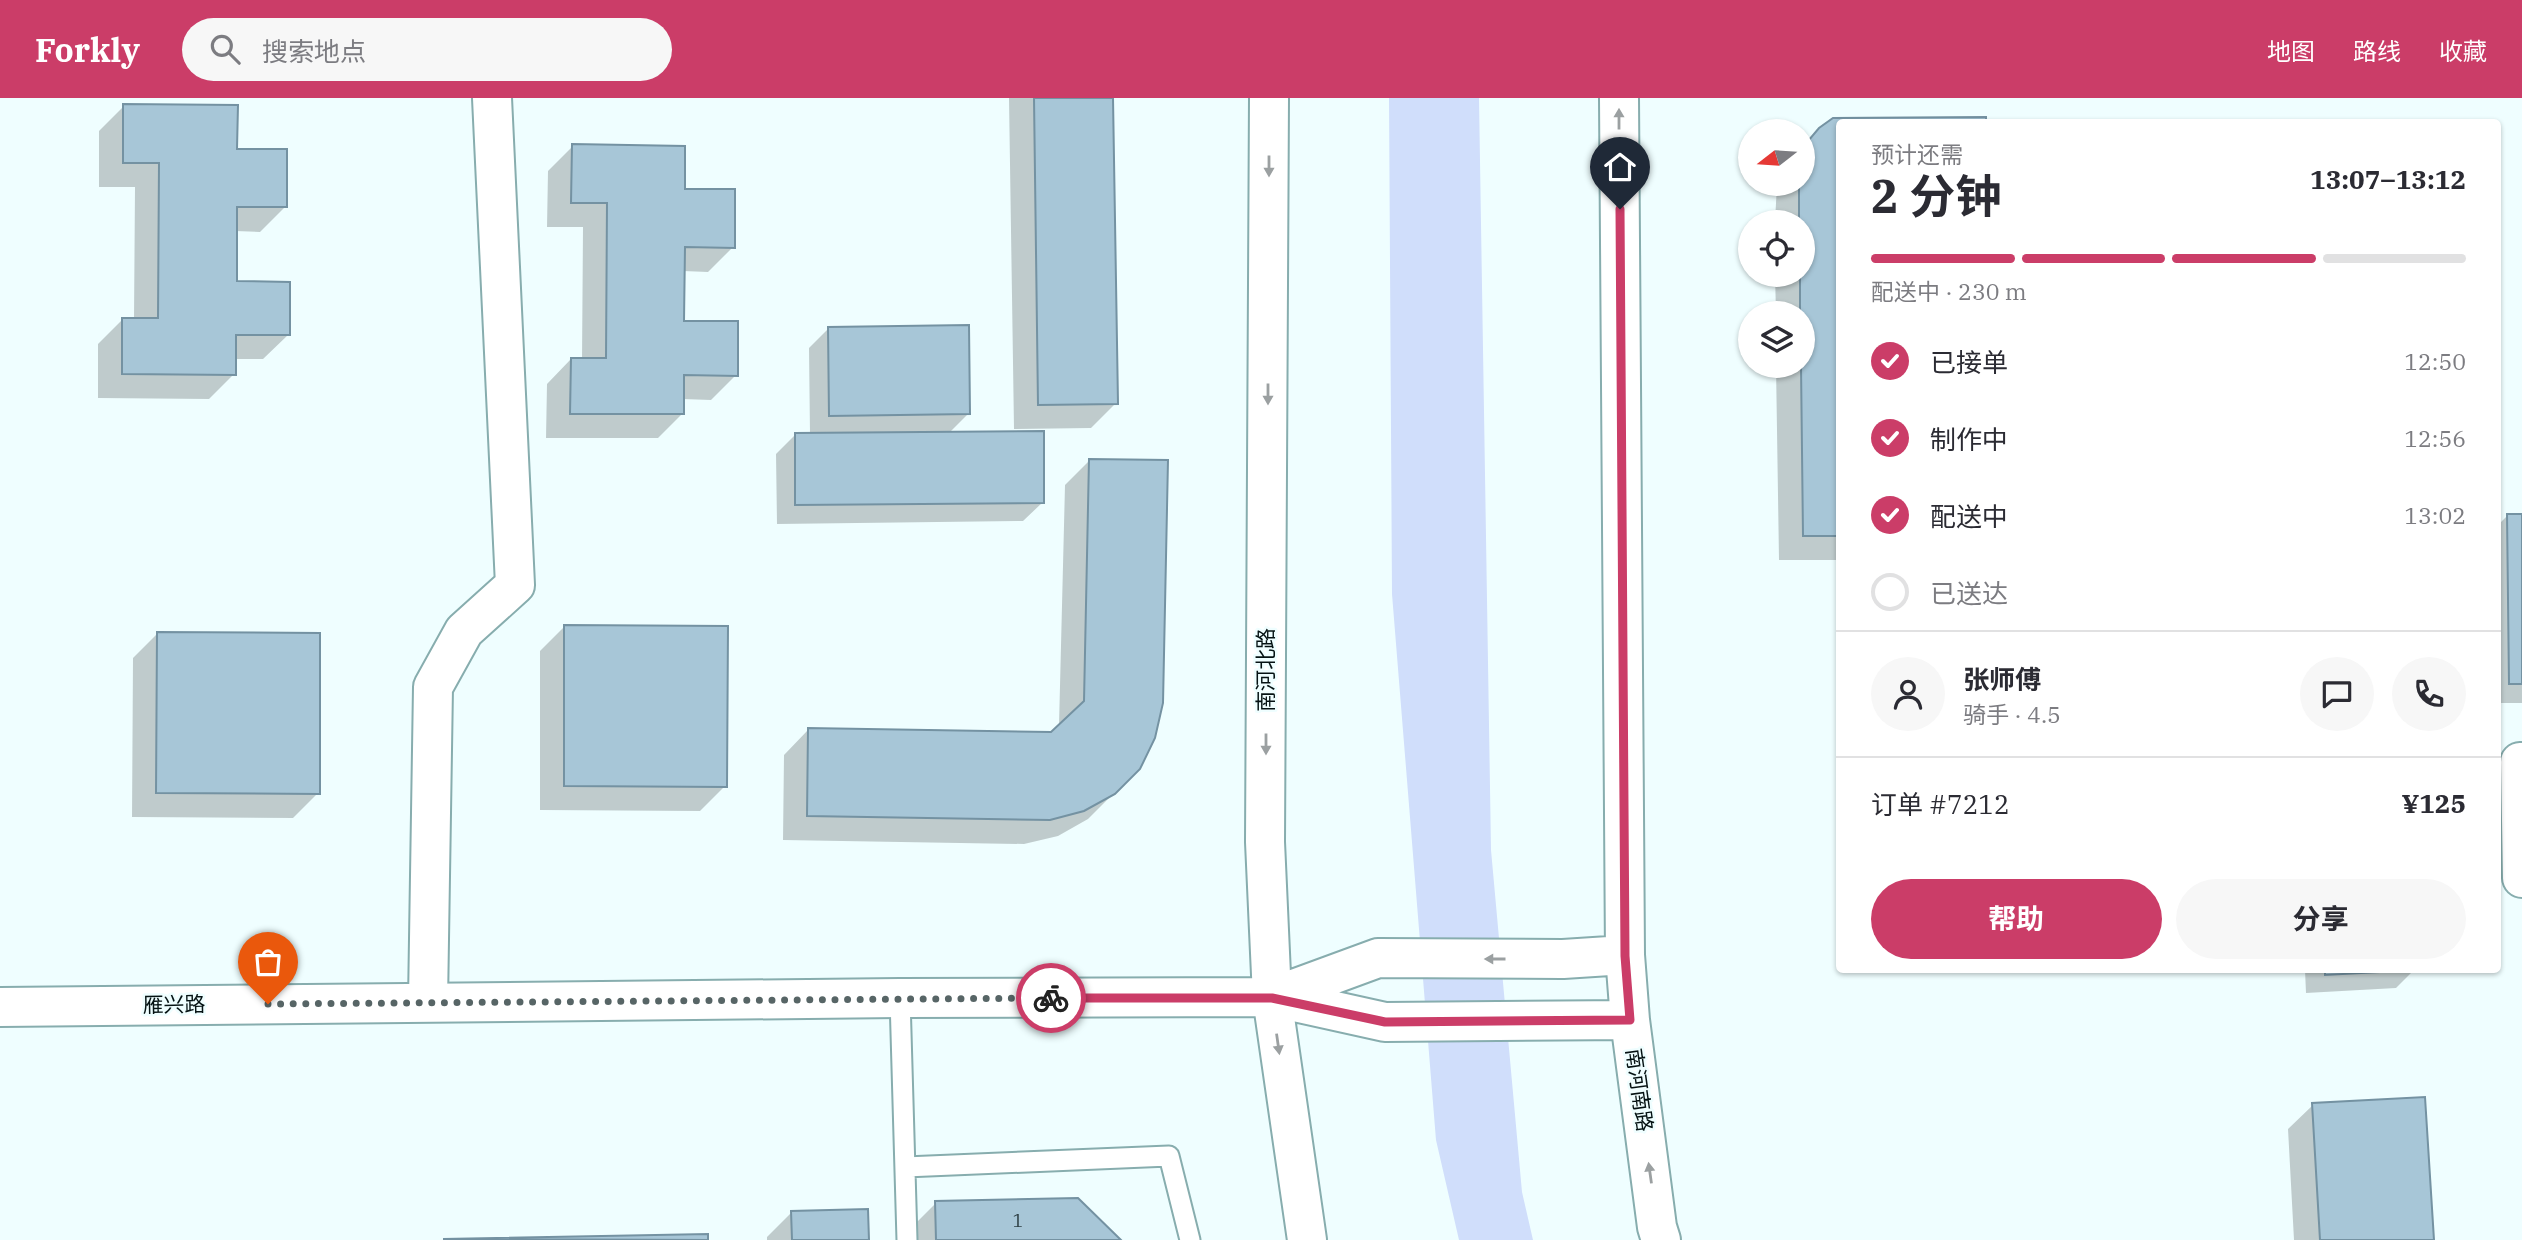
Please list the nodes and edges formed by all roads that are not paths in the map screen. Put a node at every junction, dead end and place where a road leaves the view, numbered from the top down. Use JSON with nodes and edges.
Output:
{"nodes":[{"id":1,"x":492,"y":98,"type":"edge"},
{"id":2,"x":1269,"y":98,"type":"edge"},
{"id":3,"x":1619,"y":98,"type":"edge"},
{"id":4,"x":2513,"y":759,"type":"edge"},
{"id":5,"x":2522,"y":878,"type":"edge"},
{"id":6,"x":1625,"y":956,"type":"junction"},
{"id":7,"x":900,"y":998,"type":"junction"},
{"id":8,"x":1272,"y":998,"type":"junction"},
{"id":9,"x":428,"y":1002,"type":"junction"},
{"id":10,"x":0,"y":1007,"type":"edge"},
{"id":11,"x":1630,"y":1020,"type":"junction"},
{"id":12,"x":905,"y":1167,"type":"junction"},
{"id":13,"x":907,"y":1240,"type":"edge"},
{"id":14,"x":1190,"y":1240,"type":"edge"},
{"id":15,"x":1307,"y":1240,"type":"edge"},
{"id":16,"x":1661,"y":1240,"type":"edge"}],
"edges":[{"from":1,"to":9,"type":"street"},
{"from":2,"to":8,"type":"street","name":"南河北路","one_way":true},
{"from":6,"to":3,"type":"street","name":"南河南路","one_way":true},
{"from":4,"to":5,"type":"street"},
{"from":6,"to":8,"type":"street","one_way":true},
{"from":6,"to":11,"type":"street","name":"南河南路"},
{"from":7,"to":8,"type":"street","name":"雁兴路"},
{"from":7,"to":9,"type":"street","name":"雁兴路"},
{"from":7,"to":12,"type":"lane"},
{"from":8,"to":11,"type":"street"},
{"from":8,"to":15,"type":"street","name":"南河北路","one_way":true},
{"from":9,"to":10,"type":"street","name":"雁兴路"},
{"from":16,"to":11,"type":"street","name":"南河南路","one_way":true},
{"from":12,"to":13,"type":"lane"},
{"from":12,"to":14,"type":"lane"}]}
